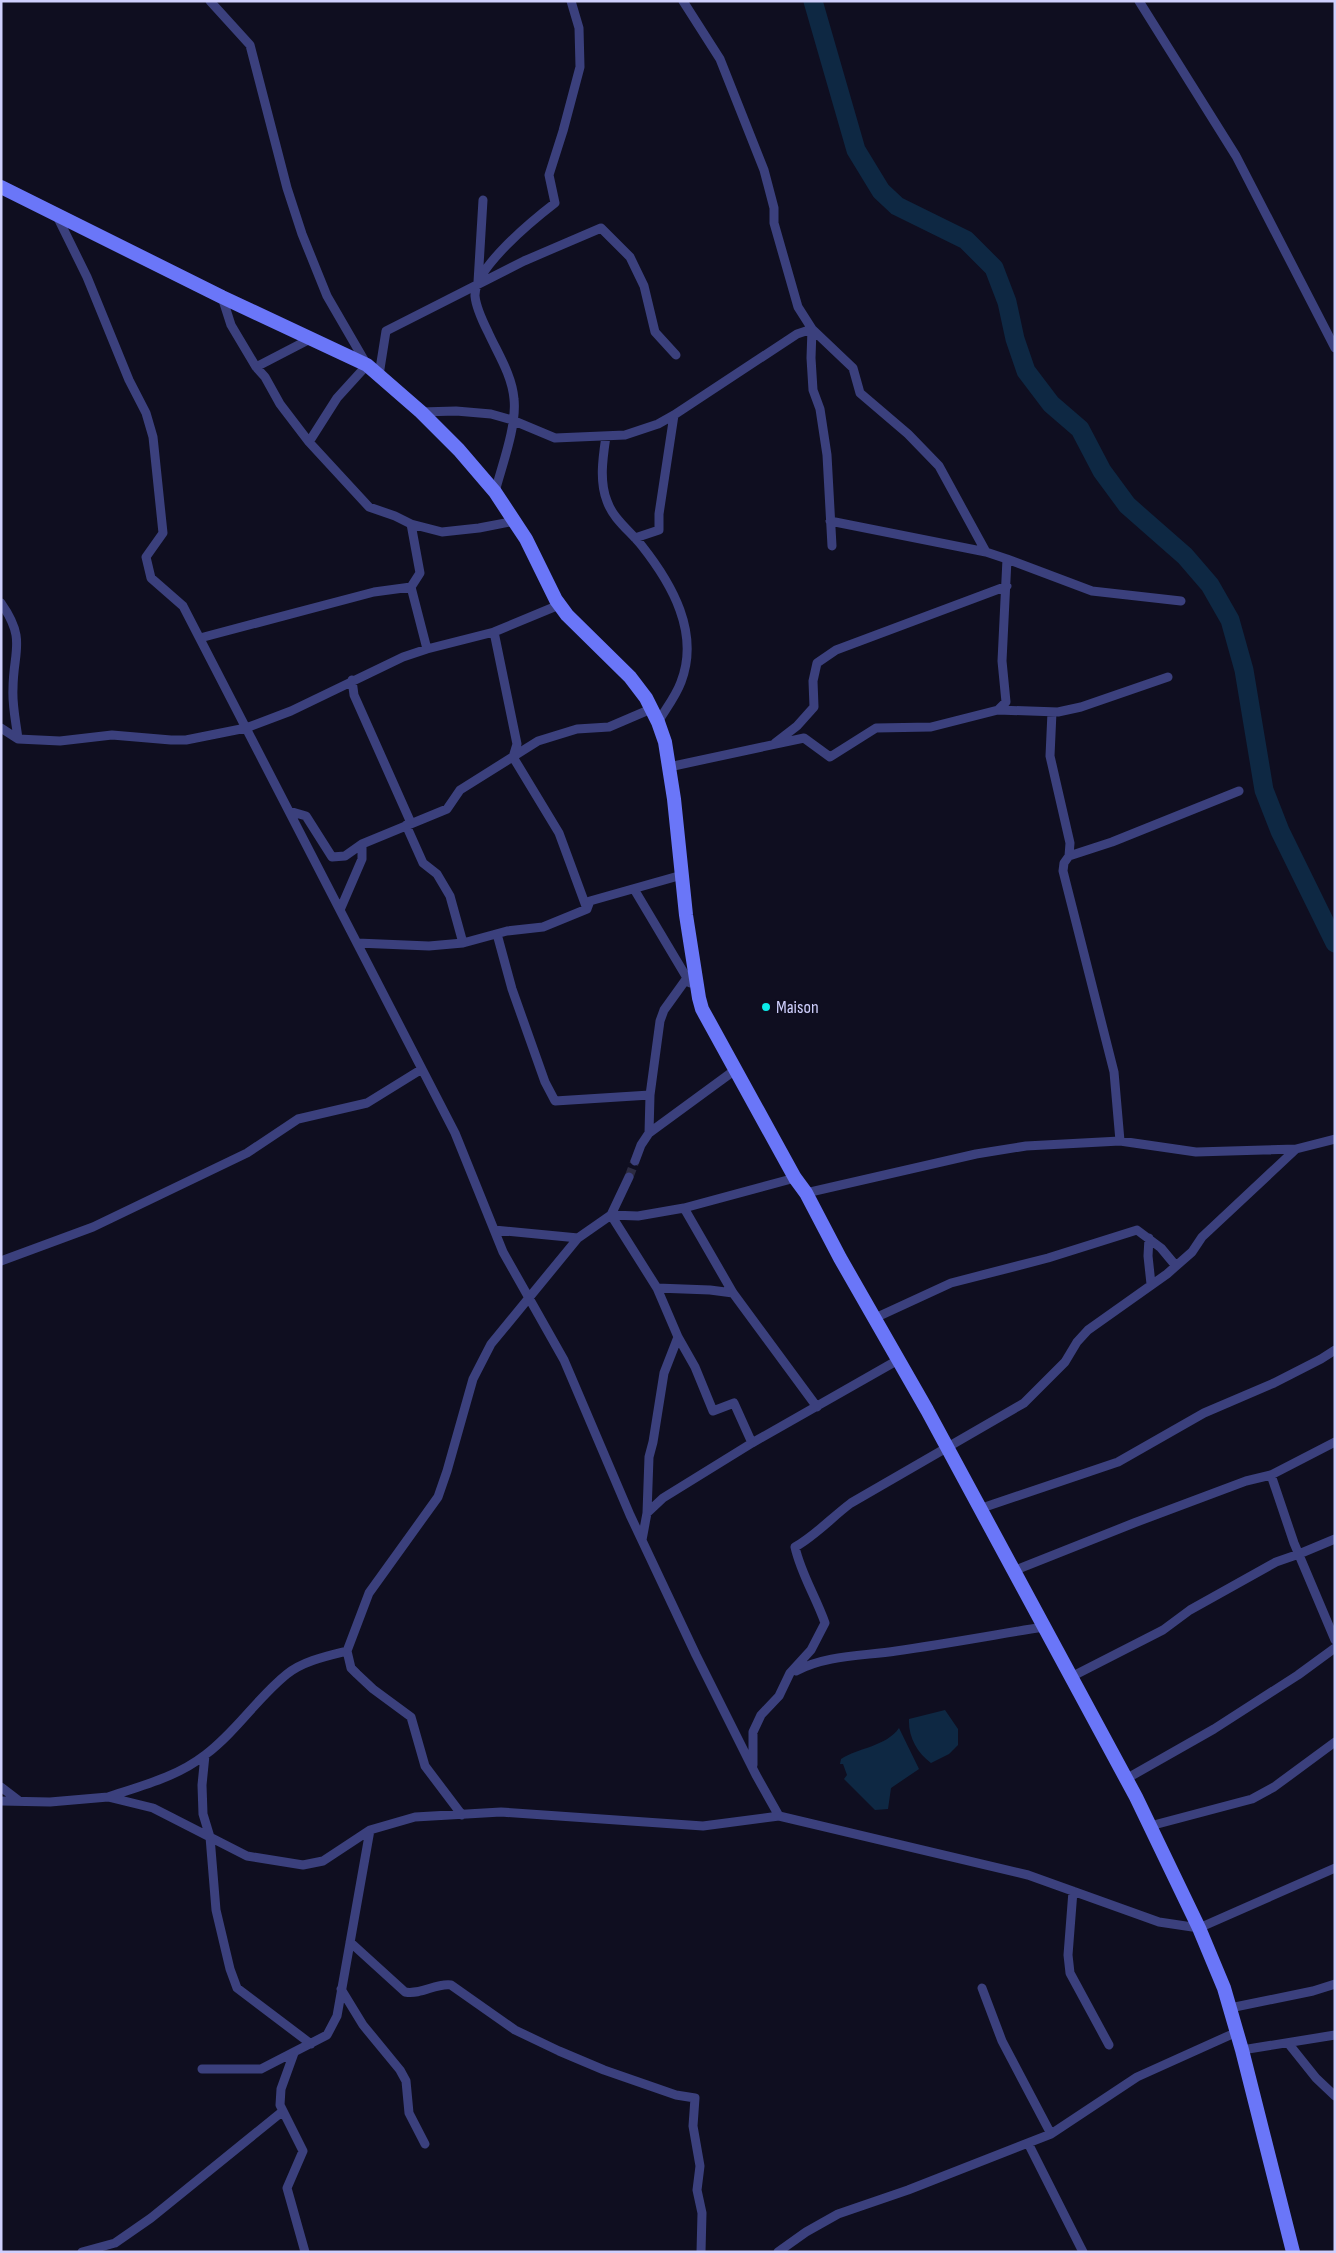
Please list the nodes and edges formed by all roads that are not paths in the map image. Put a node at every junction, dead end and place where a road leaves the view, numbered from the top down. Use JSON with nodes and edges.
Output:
{"nodes":[{"id":1,"x":210,"y":1,"type":"edge"},
{"id":2,"x":571,"y":1,"type":"edge"},
{"id":3,"x":683,"y":1,"type":"edge"},
{"id":4,"x":1139,"y":1,"type":"edge"},
{"id":5,"x":1,"y":187,"type":"edge"},
{"id":6,"x":483,"y":200,"type":"dead end"},
{"id":7,"x":56,"y":214,"type":"junction"},
{"id":8,"x":477,"y":284,"type":"junction"},
{"id":9,"x":222,"y":297,"type":"junction"},
{"id":10,"x":812,"y":329,"type":"junction"},
{"id":11,"x":310,"y":339,"type":"junction"},
{"id":12,"x":1335,"y":348,"type":"edge"},
{"id":13,"x":676,"y":355,"type":"dead end"},
{"id":14,"x":367,"y":366,"type":"junction"},
{"id":15,"x":256,"y":367,"type":"junction"},
{"id":16,"x":379,"y":376,"type":"junction"},
{"id":17,"x":421,"y":412,"type":"junction"},
{"id":18,"x":674,"y":415,"type":"junction"},
{"id":19,"x":512,"y":420,"type":"junction"},
{"id":20,"x":606,"y":436,"type":"junction"},
{"id":21,"x":309,"y":442,"type":"junction"},
{"id":22,"x":495,"y":492,"type":"junction"},
{"id":23,"x":515,"y":521,"type":"junction"},
{"id":24,"x":830,"y":521,"type":"junction"},
{"id":25,"x":411,"y":524,"type":"junction"},
{"id":26,"x":635,"y":538,"type":"junction"},
{"id":27,"x":832,"y":546,"type":"dead end"},
{"id":28,"x":986,"y":552,"type":"junction"},
{"id":29,"x":1007,"y":559,"type":"junction"},
{"id":30,"x":1007,"y":586,"type":"junction"},
{"id":31,"x":411,"y":587,"type":"junction"},
{"id":32,"x":1181,"y":601,"type":"dead end"},
{"id":33,"x":1,"y":603,"type":"edge"},
{"id":34,"x":559,"y":605,"type":"junction"},
{"id":35,"x":494,"y":632,"type":"junction"},
{"id":36,"x":200,"y":638,"type":"junction"},
{"id":37,"x":427,"y":649,"type":"junction"},
{"id":38,"x":1168,"y":677,"type":"dead end"},
{"id":39,"x":352,"y":680,"type":"junction"},
{"id":40,"x":998,"y":710,"type":"junction"},
{"id":41,"x":1052,"y":712,"type":"junction"},
{"id":42,"x":655,"y":716,"type":"junction"},
{"id":43,"x":1,"y":728,"type":"edge"},
{"id":44,"x":246,"y":728,"type":"junction"},
{"id":45,"x":18,"y":739,"type":"junction"},
{"id":46,"x":773,"y":745,"type":"junction"},
{"id":47,"x":513,"y":757,"type":"junction"},
{"id":48,"x":669,"y":767,"type":"junction"},
{"id":49,"x":1239,"y":791,"type":"dead end"},
{"id":50,"x":289,"y":811,"type":"junction"},
{"id":51,"x":408,"y":824,"type":"junction"},
{"id":52,"x":362,"y":844,"type":"junction"},
{"id":53,"x":1069,"y":856,"type":"junction"},
{"id":54,"x":682,"y":875,"type":"junction"},
{"id":55,"x":634,"y":889,"type":"junction"},
{"id":56,"x":340,"y":910,"type":"junction"},
{"id":57,"x":587,"y":910,"type":"junction"},
{"id":58,"x":497,"y":934,"type":"junction"},
{"id":59,"x":357,"y":943,"type":"junction"},
{"id":60,"x":463,"y":943,"type":"junction"},
{"id":61,"x":687,"y":978,"type":"junction"},
{"id":62,"x":699,"y":998,"type":"junction"},
{"id":63,"x":422,"y":1069,"type":"junction"},
{"id":64,"x":735,"y":1070,"type":"junction"},
{"id":65,"x":650,"y":1095,"type":"junction"},
{"id":66,"x":649,"y":1133,"type":"junction"},
{"id":67,"x":1335,"y":1140,"type":"edge"},
{"id":68,"x":1120,"y":1141,"type":"junction"},
{"id":69,"x":1296,"y":1149,"type":"junction"},
{"id":70,"x":635,"y":1161,"type":"tunnel mouth"},
{"id":71,"x":629,"y":1177,"type":"tunnel mouth"},
{"id":72,"x":795,"y":1178,"type":"junction"},
{"id":73,"x":806,"y":1193,"type":"junction"},
{"id":74,"x":684,"y":1208,"type":"junction"},
{"id":75,"x":611,"y":1214,"type":"junction"},
{"id":76,"x":494,"y":1230,"type":"junction"},
{"id":77,"x":578,"y":1238,"type":"junction"},
{"id":78,"x":1149,"y":1238,"type":"junction"},
{"id":79,"x":1,"y":1261,"type":"edge"},
{"id":80,"x":1176,"y":1266,"type":"junction"},
{"id":81,"x":1151,"y":1284,"type":"junction"},
{"id":82,"x":657,"y":1288,"type":"junction"},
{"id":83,"x":733,"y":1293,"type":"junction"},
{"id":84,"x":528,"y":1297,"type":"junction"},
{"id":85,"x":875,"y":1318,"type":"junction"},
{"id":86,"x":678,"y":1337,"type":"junction"},
{"id":87,"x":1335,"y":1350,"type":"edge"},
{"id":88,"x":898,"y":1360,"type":"junction"},
{"id":89,"x":817,"y":1407,"type":"junction"},
{"id":90,"x":1335,"y":1442,"type":"edge"},
{"id":91,"x":752,"y":1443,"type":"junction"},
{"id":92,"x":947,"y":1448,"type":"junction"},
{"id":93,"x":1271,"y":1475,"type":"junction"},
{"id":94,"x":979,"y":1509,"type":"junction"},
{"id":95,"x":647,"y":1513,"type":"junction"},
{"id":96,"x":1335,"y":1538,"type":"edge"},
{"id":97,"x":642,"y":1540,"type":"junction"},
{"id":98,"x":1299,"y":1554,"type":"junction"},
{"id":99,"x":1013,"y":1572,"type":"junction"},
{"id":100,"x":1043,"y":1627,"type":"junction"},
{"id":101,"x":1335,"y":1640,"type":"edge"},
{"id":102,"x":1335,"y":1648,"type":"edge"},
{"id":103,"x":347,"y":1651,"type":"junction"},
{"id":104,"x":790,"y":1674,"type":"junction"},
{"id":105,"x":1071,"y":1677,"type":"junction"},
{"id":106,"x":1335,"y":1742,"type":"edge"},
{"id":107,"x":205,"y":1755,"type":"junction"},
{"id":108,"x":754,"y":1772,"type":"junction"},
{"id":109,"x":1126,"y":1779,"type":"junction"},
{"id":110,"x":1,"y":1787,"type":"edge"},
{"id":111,"x":108,"y":1798,"type":"junction"},
{"id":112,"x":18,"y":1800,"type":"junction"},
{"id":113,"x":1,"y":1802,"type":"edge"},
{"id":114,"x":462,"y":1815,"type":"junction"},
{"id":115,"x":779,"y":1816,"type":"junction"},
{"id":116,"x":1150,"y":1826,"type":"junction"},
{"id":117,"x":370,"y":1830,"type":"junction"},
{"id":118,"x":210,"y":1837,"type":"junction"},
{"id":119,"x":1335,"y":1868,"type":"edge"},
{"id":120,"x":1073,"y":1891,"type":"junction"},
{"id":121,"x":1199,"y":1928,"type":"junction"},
{"id":122,"x":350,"y":1942,"type":"junction"},
{"id":123,"x":1335,"y":1984,"type":"edge"},
{"id":124,"x":982,"y":1988,"type":"dead end"},
{"id":125,"x":342,"y":1989,"type":"junction"},
{"id":126,"x":1230,"y":2008,"type":"junction"},
{"id":127,"x":1237,"y":2032,"type":"junction"},
{"id":128,"x":1335,"y":2035,"type":"edge"},
{"id":129,"x":1288,"y":2043,"type":"junction"},
{"id":130,"x":311,"y":2044,"type":"junction"},
{"id":131,"x":1109,"y":2045,"type":"dead end"},
{"id":132,"x":1242,"y":2050,"type":"junction"},
{"id":133,"x":294,"y":2053,"type":"junction"},
{"id":134,"x":202,"y":2069,"type":"dead end"},
{"id":135,"x":1335,"y":2096,"type":"edge"},
{"id":136,"x":283,"y":2111,"type":"junction"},
{"id":137,"x":1051,"y":2134,"type":"junction"},
{"id":138,"x":1028,"y":2143,"type":"junction"},
{"id":139,"x":425,"y":2144,"type":"dead end"},
{"id":140,"x":115,"y":2243,"type":"junction"},
{"id":141,"x":82,"y":2252,"type":"edge"},
{"id":142,"x":110,"y":2252,"type":"edge"},
{"id":143,"x":305,"y":2252,"type":"edge"},
{"id":144,"x":701,"y":2252,"type":"edge"},
{"id":145,"x":778,"y":2252,"type":"edge"},
{"id":146,"x":1083,"y":2252,"type":"edge"},
{"id":147,"x":1293,"y":2252,"type":"edge"}],
"edges":[{"from":1,"to":14,"type":"street"},
{"from":2,"to":8,"type":"street"},
{"from":3,"to":10,"type":"street"},
{"from":4,"to":12,"type":"street"},
{"from":5,"to":7,"type":"street"},
{"from":6,"to":8,"type":"street"},
{"from":7,"to":9,"type":"street"},
{"from":7,"to":36,"type":"street"},
{"from":8,"to":13,"type":"street"},
{"from":8,"to":16,"type":"street"},
{"from":8,"to":19,"type":"street"},
{"from":9,"to":11,"type":"street"},
{"from":9,"to":15,"type":"street"},
{"from":10,"to":18,"type":"street"},
{"from":10,"to":24,"type":"street"},
{"from":10,"to":28,"type":"street"},
{"from":11,"to":14,"type":"street"},
{"from":11,"to":15,"type":"street"},
{"from":14,"to":16,"type":"street"},
{"from":14,"to":21,"type":"street"},
{"from":15,"to":21,"type":"street"},
{"from":16,"to":17,"type":"street"},
{"from":17,"to":19,"type":"street"},
{"from":17,"to":22,"type":"street"},
{"from":18,"to":20,"type":"street"},
{"from":18,"to":26,"type":"street"},
{"from":19,"to":20,"type":"street"},
{"from":19,"to":22,"type":"street"},
{"from":20,"to":26,"type":"street"},
{"from":21,"to":25,"type":"street"},
{"from":22,"to":23,"type":"street"},
{"from":23,"to":25,"type":"street"},
{"from":23,"to":34,"type":"street"},
{"from":24,"to":27,"type":"street"},
{"from":24,"to":28,"type":"street"},
{"from":25,"to":31,"type":"street"},
{"from":26,"to":42,"type":"street"},
{"from":28,"to":29,"type":"street"},
{"from":29,"to":30,"type":"street"},
{"from":29,"to":32,"type":"street"},
{"from":30,"to":40,"type":"street"},
{"from":30,"to":46,"type":"street"},
{"from":31,"to":36,"type":"street"},
{"from":31,"to":37,"type":"street"},
{"from":33,"to":45,"type":"street"},
{"from":34,"to":35,"type":"street"},
{"from":34,"to":42,"type":"street"},
{"from":35,"to":37,"type":"street"},
{"from":35,"to":47,"type":"street"},
{"from":36,"to":44,"type":"street"},
{"from":37,"to":39,"type":"street"},
{"from":38,"to":41,"type":"street"},
{"from":39,"to":44,"type":"street"},
{"from":39,"to":51,"type":"street"},
{"from":40,"to":41,"type":"street"},
{"from":40,"to":46,"type":"street"},
{"from":41,"to":53,"type":"street"},
{"from":42,"to":47,"type":"street"},
{"from":42,"to":48,"type":"street"},
{"from":43,"to":45,"type":"street"},
{"from":44,"to":45,"type":"street"},
{"from":44,"to":50,"type":"street"},
{"from":46,"to":48,"type":"street"},
{"from":47,"to":51,"type":"street"},
{"from":47,"to":57,"type":"street"},
{"from":48,"to":54,"type":"street"},
{"from":49,"to":53,"type":"street"},
{"from":50,"to":52,"type":"street"},
{"from":50,"to":56,"type":"street"},
{"from":51,"to":52,"type":"street"},
{"from":51,"to":60,"type":"street"},
{"from":52,"to":56,"type":"street"},
{"from":53,"to":68,"type":"street"},
{"from":54,"to":55,"type":"street"},
{"from":54,"to":62,"type":"street"},
{"from":55,"to":57,"type":"street"},
{"from":55,"to":61,"type":"street"},
{"from":56,"to":59,"type":"street"},
{"from":57,"to":58,"type":"street"},
{"from":58,"to":60,"type":"street"},
{"from":58,"to":65,"type":"street"},
{"from":59,"to":60,"type":"street"},
{"from":59,"to":63,"type":"street"},
{"from":61,"to":62,"type":"street"},
{"from":61,"to":65,"type":"street"},
{"from":62,"to":64,"type":"street"},
{"from":63,"to":76,"type":"street"},
{"from":63,"to":79,"type":"street"},
{"from":64,"to":66,"type":"street"},
{"from":64,"to":72,"type":"street"},
{"from":65,"to":66,"type":"street"},
{"from":66,"to":70,"type":"street"},
{"from":67,"to":69,"type":"street"},
{"from":68,"to":69,"type":"street"},
{"from":68,"to":73,"type":"street"},
{"from":69,"to":80,"type":"street"},
{"from":71,"to":75,"type":"street"},
{"from":72,"to":73,"type":"street"},
{"from":72,"to":74,"type":"street"},
{"from":73,"to":85,"type":"street"},
{"from":74,"to":75,"type":"street"},
{"from":74,"to":83,"type":"street"},
{"from":75,"to":77,"type":"street"},
{"from":75,"to":82,"type":"street"},
{"from":76,"to":77,"type":"street"},
{"from":76,"to":84,"type":"street"},
{"from":77,"to":84,"type":"street"},
{"from":78,"to":80,"type":"street"},
{"from":78,"to":81,"type":"street"},
{"from":78,"to":85,"type":"street"},
{"from":80,"to":81,"type":"street"},
{"from":81,"to":92,"type":"street"},
{"from":82,"to":83,"type":"street"},
{"from":82,"to":86,"type":"street"},
{"from":83,"to":89,"type":"street"},
{"from":84,"to":97,"type":"street"},
{"from":84,"to":103,"type":"street"},
{"from":85,"to":88,"type":"street"},
{"from":86,"to":91,"type":"street"},
{"from":86,"to":95,"type":"street"},
{"from":87,"to":94,"type":"street"},
{"from":88,"to":89,"type":"street"},
{"from":88,"to":92,"type":"street"},
{"from":89,"to":91,"type":"street"},
{"from":90,"to":93,"type":"street"},
{"from":91,"to":95,"type":"street"},
{"from":92,"to":94,"type":"street"},
{"from":92,"to":104,"type":"street"},
{"from":93,"to":98,"type":"street"},
{"from":93,"to":99,"type":"street"},
{"from":94,"to":99,"type":"street"},
{"from":95,"to":97,"type":"street"},
{"from":96,"to":98,"type":"street"},
{"from":97,"to":108,"type":"street"},
{"from":98,"to":101,"type":"street"},
{"from":98,"to":105,"type":"street"},
{"from":99,"to":100,"type":"street"},
{"from":100,"to":104,"type":"street"},
{"from":100,"to":105,"type":"street"},
{"from":102,"to":109,"type":"street"},
{"from":103,"to":107,"type":"street"},
{"from":103,"to":114,"type":"street"},
{"from":104,"to":108,"type":"street"},
{"from":105,"to":109,"type":"street"},
{"from":106,"to":116,"type":"street"},
{"from":107,"to":111,"type":"street"},
{"from":107,"to":118,"type":"street"},
{"from":108,"to":115,"type":"street"},
{"from":109,"to":116,"type":"street"},
{"from":110,"to":112,"type":"street"},
{"from":111,"to":112,"type":"street"},
{"from":111,"to":118,"type":"street"},
{"from":112,"to":113,"type":"street"},
{"from":114,"to":115,"type":"street"},
{"from":114,"to":117,"type":"street"},
{"from":115,"to":120,"type":"street"},
{"from":116,"to":121,"type":"street"},
{"from":117,"to":118,"type":"street"},
{"from":117,"to":122,"type":"street"},
{"from":118,"to":130,"type":"street"},
{"from":119,"to":121,"type":"street"},
{"from":120,"to":121,"type":"street"},
{"from":120,"to":131,"type":"street"},
{"from":121,"to":126,"type":"street"},
{"from":122,"to":125,"type":"street"},
{"from":122,"to":144,"type":"street"},
{"from":123,"to":126,"type":"street"},
{"from":124,"to":137,"type":"street"},
{"from":125,"to":130,"type":"street"},
{"from":125,"to":139,"type":"street"},
{"from":126,"to":127,"type":"street"},
{"from":127,"to":132,"type":"street"},
{"from":127,"to":137,"type":"street"},
{"from":128,"to":129,"type":"street"},
{"from":129,"to":132,"type":"street"},
{"from":129,"to":135,"type":"street"},
{"from":130,"to":133,"type":"street"},
{"from":132,"to":147,"type":"street"},
{"from":133,"to":134,"type":"street"},
{"from":133,"to":136,"type":"street"},
{"from":136,"to":140,"type":"street"},
{"from":136,"to":143,"type":"street"},
{"from":137,"to":138,"type":"street"},
{"from":138,"to":145,"type":"street"},
{"from":138,"to":146,"type":"street"},
{"from":140,"to":141,"type":"street"},
{"from":140,"to":142,"type":"street"}]}
